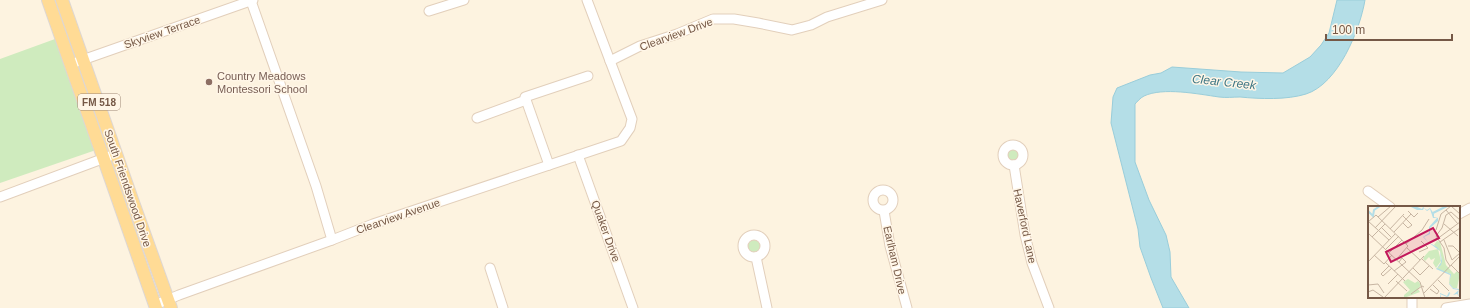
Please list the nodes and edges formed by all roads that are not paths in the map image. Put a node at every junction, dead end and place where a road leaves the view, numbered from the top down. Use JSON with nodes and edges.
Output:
{"nodes":[{"id":1,"x":48,"y":0,"type":"edge"},
{"id":2,"x":62,"y":0,"type":"edge"},
{"id":3,"x":252,"y":0,"type":"edge"},
{"id":4,"x":464,"y":0,"type":"edge"},
{"id":5,"x":587,"y":0,"type":"edge"},
{"id":6,"x":882,"y":0,"type":"edge"},
{"id":7,"x":429,"y":11,"type":"dead end"},
{"id":8,"x":84,"y":60,"type":"junction"},
{"id":9,"x":610,"y":61,"type":"junction"},
{"id":10,"x":71,"y":64,"type":"junction"},
{"id":11,"x":588,"y":76,"type":"dead end"},
{"id":12,"x":526,"y":100,"type":"junction"},
{"id":13,"x":478,"y":118,"type":"dead end"},
{"id":14,"x":117,"y":154,"type":"junction"},
{"id":15,"x":578,"y":155,"type":"junction"},
{"id":16,"x":103,"y":158,"type":"junction"},
{"id":17,"x":549,"y":165,"type":"junction"},
{"id":18,"x":1014,"y":165,"type":"dead end"},
{"id":19,"x":125,"y":178,"type":"junction"},
{"id":20,"x":112,"y":182,"type":"junction"},
{"id":21,"x":1368,"y":191,"type":"dead end"},
{"id":22,"x":0,"y":197,"type":"edge"},
{"id":23,"x":1389,"y":206,"type":"edge"},
{"id":24,"x":1470,"y":208,"type":"edge"},
{"id":25,"x":884,"y":211,"type":"dead end"},
{"id":26,"x":1460,"y":213,"type":"edge"},
{"id":27,"x":332,"y":240,"type":"junction"},
{"id":28,"x":756,"y":257,"type":"dead end"},
{"id":29,"x":490,"y":268,"type":"dead end"},
{"id":30,"x":170,"y":304,"type":"edge"},
{"id":31,"x":1470,"y":304,"type":"edge"},
{"id":32,"x":155,"y":307,"type":"edge"},
{"id":33,"x":503,"y":308,"type":"edge"},
{"id":34,"x":633,"y":308,"type":"edge"},
{"id":35,"x":767,"y":308,"type":"edge"},
{"id":36,"x":907,"y":308,"type":"edge"},
{"id":37,"x":1049,"y":308,"type":"edge"},
{"id":38,"x":1446,"y":308,"type":"edge"}],
"edges":[{"from":1,"to":10,"type":"main road","name":"South Friendswood Drive","number":"FM 518"},
{"from":2,"to":8,"type":"main road","name":"South Friendswood Drive","number":"FM 518"},
{"from":3,"to":8,"type":"street","name":"Skyview Terrace"},
{"from":3,"to":27,"type":"street"},
{"from":4,"to":7,"type":"street"},
{"from":5,"to":9,"type":"street"},
{"from":6,"to":9,"type":"street","name":"Clearview Drive"},
{"from":8,"to":10,"type":"street","name":"Skyview Terrace"},
{"from":8,"to":14,"type":"main road","name":"South Friendswood Drive","number":"FM 518"},
{"from":9,"to":15,"type":"street","name":"Clearview Avenue"},
{"from":10,"to":16,"type":"main road","name":"South Friendswood Drive","number":"FM 518"},
{"from":11,"to":12,"type":"street"},
{"from":12,"to":13,"type":"street"},
{"from":12,"to":17,"type":"street"},
{"from":14,"to":16,"type":"street"},
{"from":14,"to":19,"type":"main road","name":"South Friendswood Drive","number":"FM 518"},
{"from":15,"to":17,"type":"street","name":"Clearview Avenue"},
{"from":15,"to":34,"type":"street","name":"Quaker Drive"},
{"from":16,"to":20,"type":"main road","name":"South Friendswood Drive","number":"FM 518"},
{"from":16,"to":22,"type":"street"},
{"from":17,"to":27,"type":"street","name":"Clearview Avenue"},
{"from":18,"to":37,"type":"street","name":"Haverford Lane"},
{"from":19,"to":20,"type":"main road"},
{"from":19,"to":30,"type":"main road","name":"South Friendswood Drive","number":"FM 518"},
{"from":20,"to":32,"type":"main road","name":"South Friendswood Drive","number":"FM 518"},
{"from":21,"to":23,"type":"street"},
{"from":24,"to":26,"type":"street"},
{"from":25,"to":36,"type":"street","name":"Earlham Drive"},
{"from":27,"to":30,"type":"street","name":"Clearview Avenue"},
{"from":28,"to":35,"type":"street"},
{"from":29,"to":33,"type":"street"},
{"from":30,"to":32,"type":"street","name":"Clearview Avenue"},
{"from":31,"to":38,"type":"street"}]}
